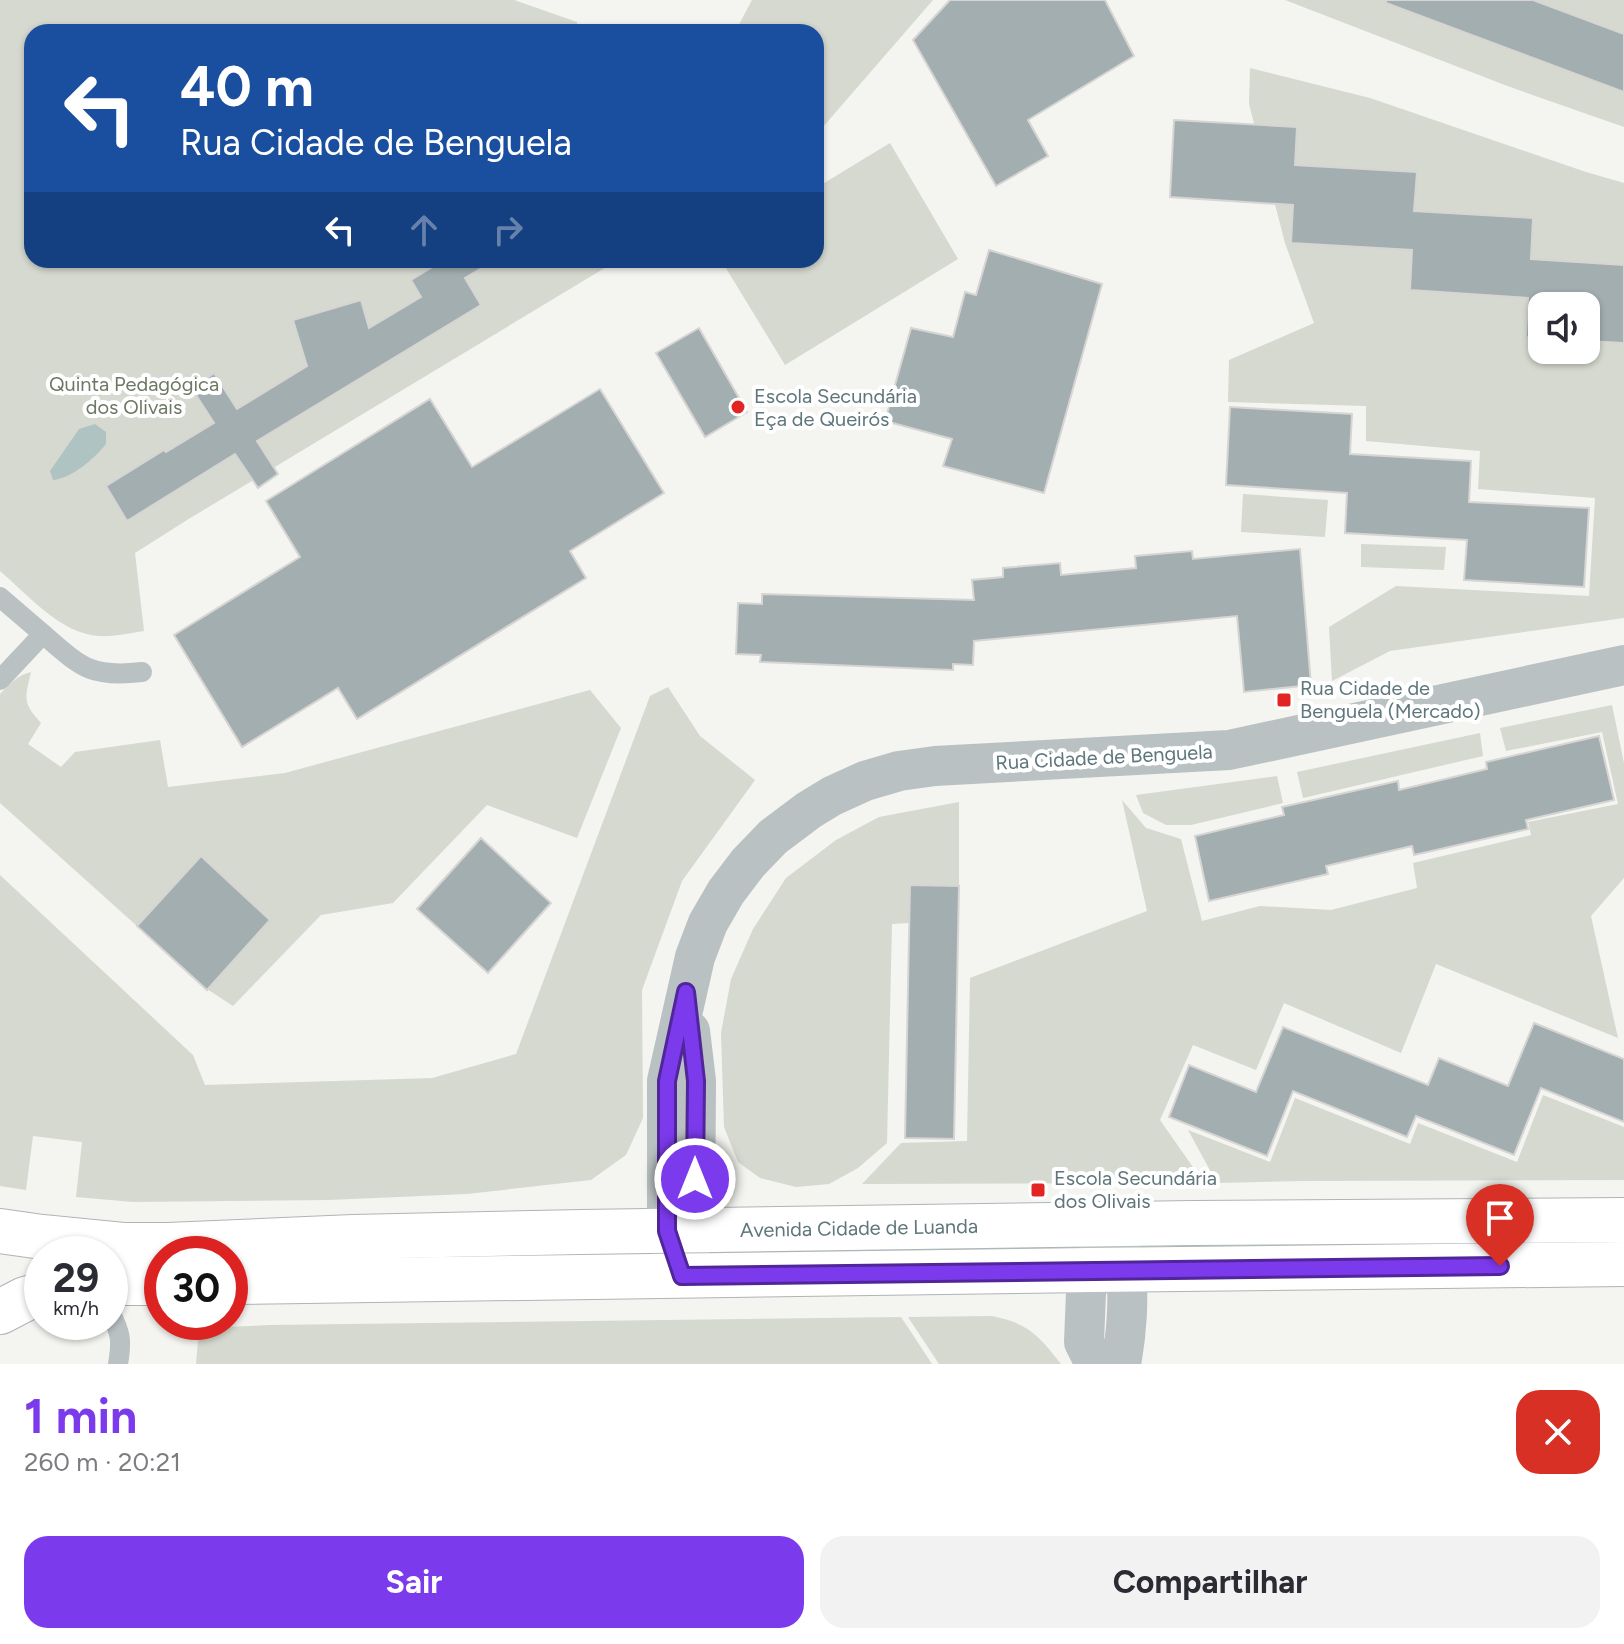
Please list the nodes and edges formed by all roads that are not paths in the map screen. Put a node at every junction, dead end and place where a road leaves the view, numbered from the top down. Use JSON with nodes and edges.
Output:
{"nodes":[{"id":1,"x":0,"y":597,"type":"edge"},
{"id":2,"x":43,"y":634,"type":"junction"},
{"id":3,"x":1624,"y":665,"type":"edge"},
{"id":4,"x":142,"y":672,"type":"dead end"},
{"id":5,"x":0,"y":680,"type":"edge"},
{"id":6,"x":1624,"y":1220,"type":"edge"},
{"id":7,"x":1111,"y":1224,"type":"junction"},
{"id":8,"x":0,"y":1231,"type":"edge"},
{"id":9,"x":681,"y":1231,"type":"junction"},
{"id":10,"x":1624,"y":1264,"type":"edge"},
{"id":11,"x":1108,"y":1270,"type":"junction"},
{"id":12,"x":0,"y":1273,"type":"edge"},
{"id":13,"x":24,"y":1276,"type":"edge"},
{"id":14,"x":682,"y":1276,"type":"junction"},
{"id":15,"x":248,"y":1282,"type":"edge"},
{"id":16,"x":24,"y":1300,"type":"edge"},
{"id":17,"x":0,"y":1312,"type":"edge"},
{"id":18,"x":120,"y":1340,"type":"edge"},
{"id":19,"x":118,"y":1364,"type":"edge"},
{"id":20,"x":1095,"y":1364,"type":"edge"},
{"id":21,"x":1121,"y":1364,"type":"edge"}],
"edges":[{"from":1,"to":2,"type":"lane"},
{"from":2,"to":4,"type":"lane"},
{"from":2,"to":5,"type":"lane"},
{"from":3,"to":9,"type":"street","name":"Rua Cidade de Benguela"},
{"from":6,"to":7,"type":"main road","name":"Avenida Cidade de Luanda"},
{"from":7,"to":9,"type":"main road","name":"Avenida Cidade de Luanda"},
{"from":7,"to":11,"type":"street"},
{"from":8,"to":9,"type":"main road","name":"Avenida Cidade de Luanda"},
{"from":9,"to":14,"type":"street","name":"Rua Cidade de Benguela"},
{"from":10,"to":11,"type":"main road"},
{"from":11,"to":14,"type":"main road"},
{"from":11,"to":20,"type":"street"},
{"from":11,"to":21,"type":"street"},
{"from":12,"to":13,"type":"main road"},
{"from":14,"to":15,"type":"main road"},
{"from":16,"to":17,"type":"main road"},
{"from":18,"to":19,"type":"lane"}]}
